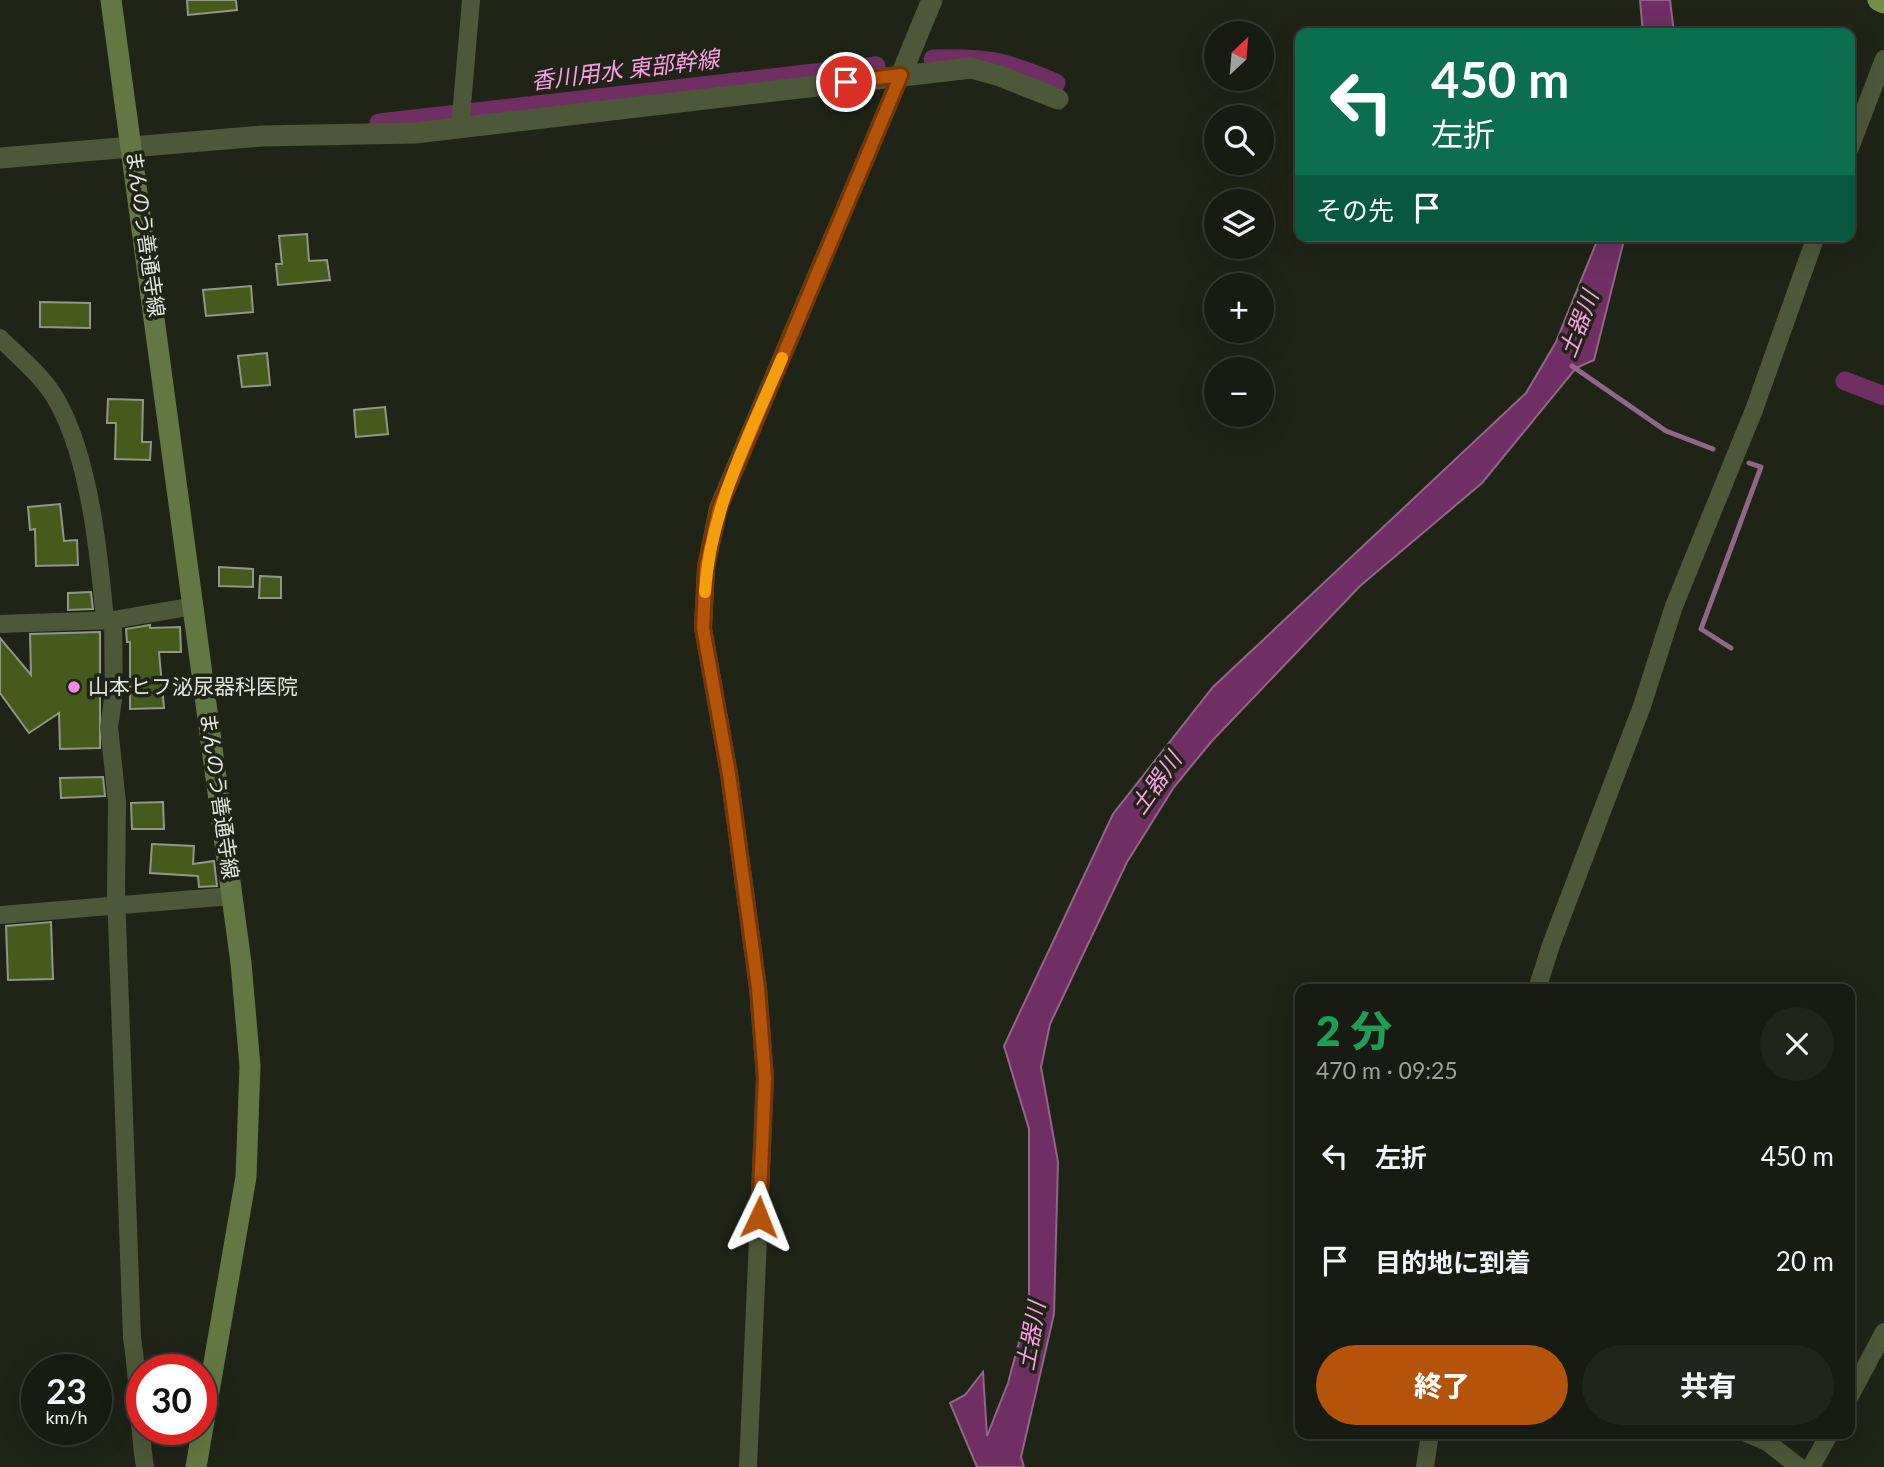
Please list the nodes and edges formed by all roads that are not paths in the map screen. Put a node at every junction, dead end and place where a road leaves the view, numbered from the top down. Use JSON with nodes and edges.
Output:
{"nodes":[{"id":1,"x":111,"y":0,"type":"edge"},
{"id":2,"x":471,"y":0,"type":"edge"},
{"id":3,"x":932,"y":0,"type":"edge"},
{"id":4,"x":1878,"y":0,"type":"edge"},
{"id":5,"x":1884,"y":3,"type":"edge"},
{"id":6,"x":1884,"y":59,"type":"edge"},
{"id":7,"x":901,"y":75,"type":"junction"},
{"id":8,"x":1058,"y":99,"type":"dead end"},
{"id":9,"x":460,"y":128,"type":"junction"},
{"id":10,"x":1855,"y":135,"type":"edge"},
{"id":11,"x":134,"y":149,"type":"junction"},
{"id":12,"x":0,"y":158,"type":"edge"},
{"id":13,"x":1814,"y":242,"type":"edge"},
{"id":14,"x":0,"y":338,"type":"edge"},
{"id":15,"x":194,"y":606,"type":"junction"},
{"id":16,"x":109,"y":620,"type":"junction"},
{"id":17,"x":0,"y":624,"type":"edge"},
{"id":18,"x":232,"y":896,"type":"junction"},
{"id":19,"x":117,"y":906,"type":"junction"},
{"id":20,"x":0,"y":915,"type":"edge"},
{"id":21,"x":1539,"y":984,"type":"edge"},
{"id":22,"x":1884,"y":1332,"type":"edge"},
{"id":23,"x":1855,"y":1387,"type":"edge"},
{"id":24,"x":1429,"y":1439,"type":"edge"},
{"id":25,"x":1759,"y":1439,"type":"edge"},
{"id":26,"x":1827,"y":1439,"type":"edge"},
{"id":27,"x":145,"y":1467,"type":"edge"},
{"id":28,"x":196,"y":1467,"type":"edge"},
{"id":29,"x":748,"y":1467,"type":"edge"},
{"id":30,"x":1425,"y":1467,"type":"edge"},
{"id":31,"x":1799,"y":1467,"type":"edge"},
{"id":32,"x":1811,"y":1467,"type":"edge"}],
"edges":[{"from":1,"to":11,"type":"main road","name":"まんのう善通寺線"},
{"from":2,"to":9,"type":"street"},
{"from":3,"to":7,"type":"street"},
{"from":4,"to":5,"type":"main road"},
{"from":6,"to":10,"type":"street"},
{"from":7,"to":8,"type":"street"},
{"from":7,"to":9,"type":"street"},
{"from":7,"to":29,"type":"street"},
{"from":9,"to":11,"type":"street"},
{"from":11,"to":12,"type":"street"},
{"from":11,"to":15,"type":"main road","name":"まんのう善通寺線"},
{"from":13,"to":21,"type":"street"},
{"from":14,"to":16,"type":"street"},
{"from":15,"to":16,"type":"street"},
{"from":15,"to":18,"type":"main road","name":"まんのう善通寺線"},
{"from":16,"to":17,"type":"street"},
{"from":16,"to":19,"type":"street"},
{"from":18,"to":19,"type":"street"},
{"from":18,"to":28,"type":"main road","name":"まんのう善通寺線"},
{"from":19,"to":20,"type":"street"},
{"from":19,"to":27,"type":"street"},
{"from":22,"to":23,"type":"street"},
{"from":24,"to":30,"type":"street"},
{"from":25,"to":31,"type":"street"},
{"from":26,"to":32,"type":"street"}]}
